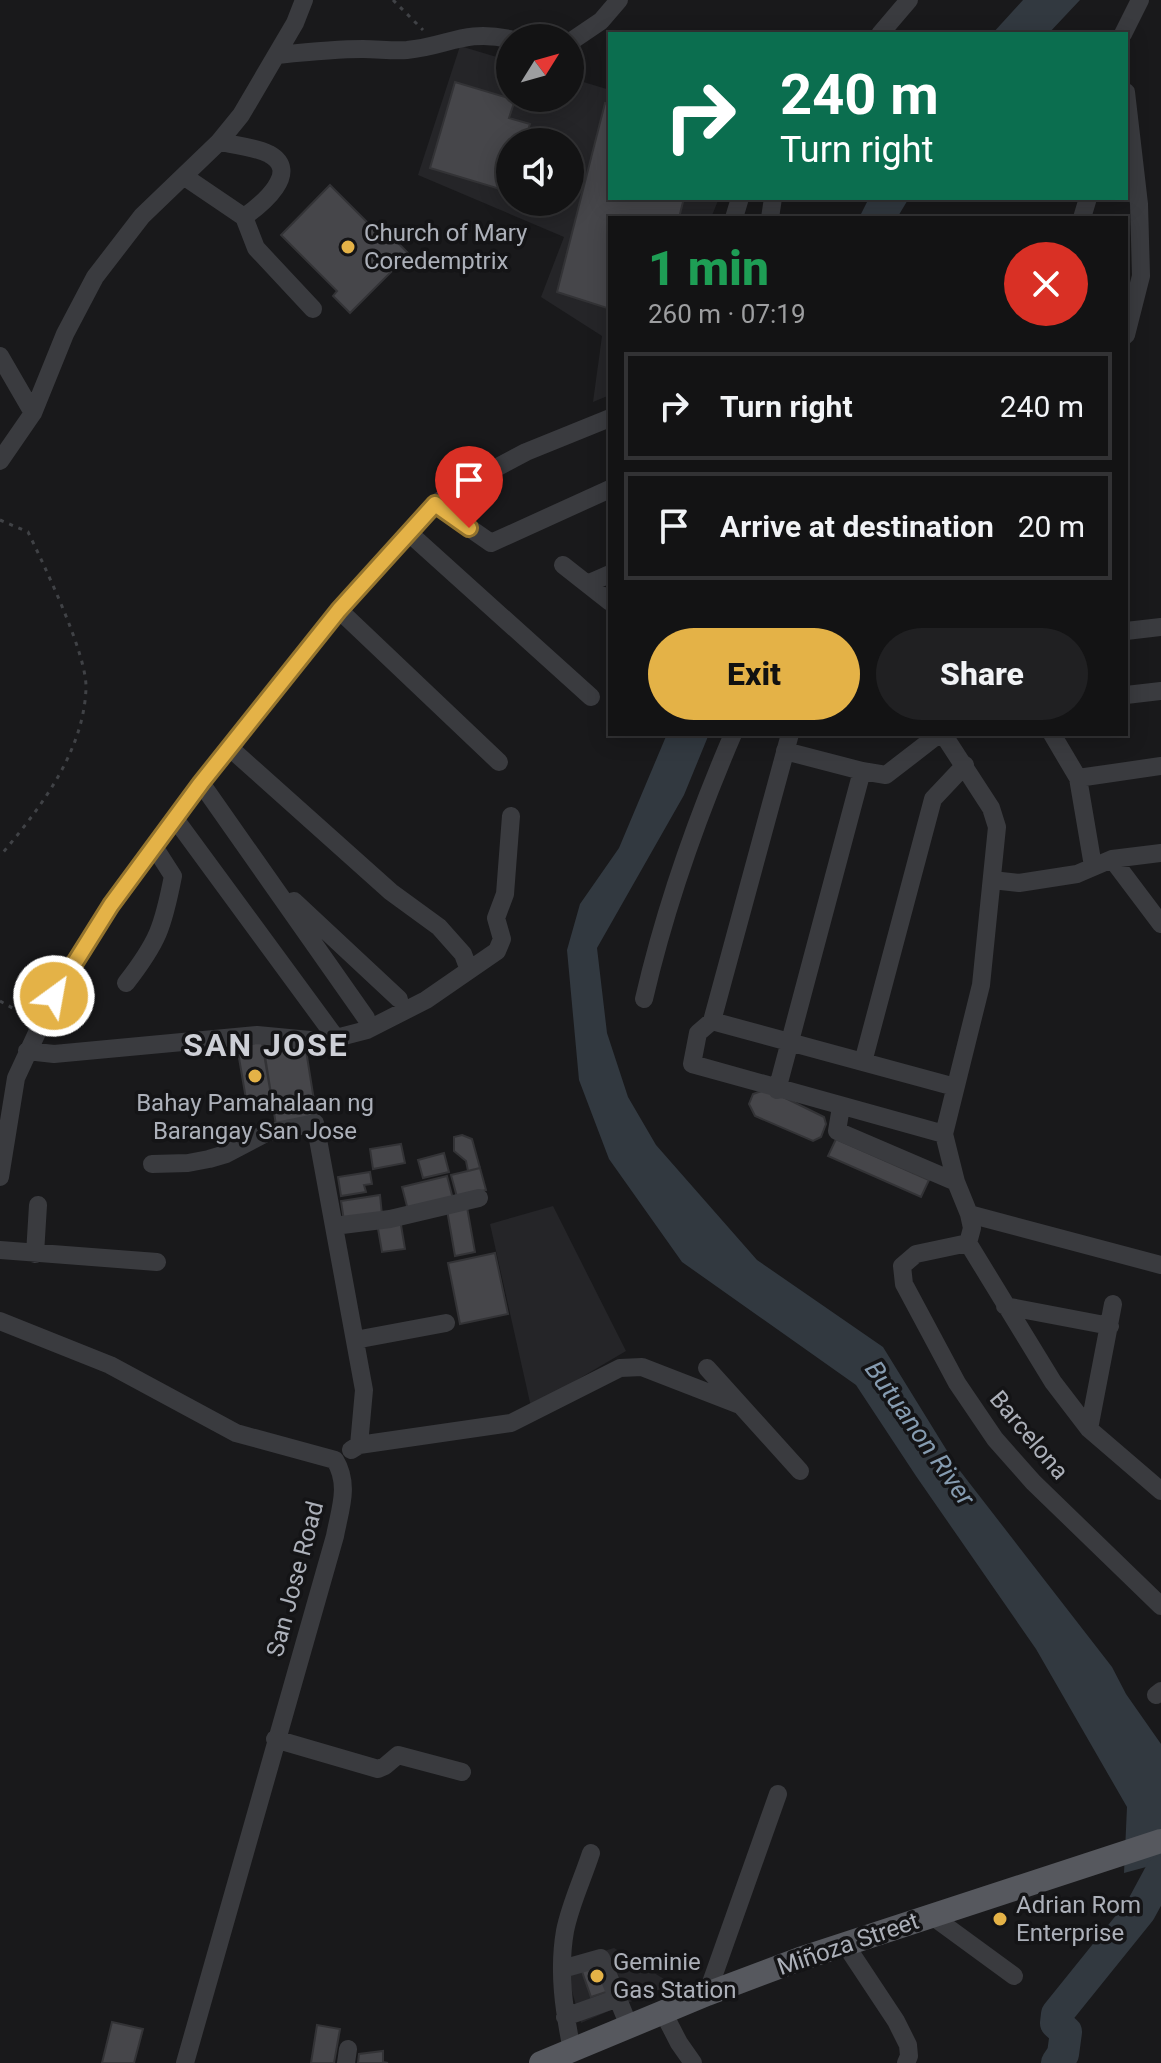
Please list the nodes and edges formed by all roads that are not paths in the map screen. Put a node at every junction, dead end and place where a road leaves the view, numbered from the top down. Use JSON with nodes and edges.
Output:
{"nodes":[{"id":1,"x":304,"y":0,"type":"edge"},
{"id":2,"x":619,"y":0,"type":"edge"},
{"id":3,"x":909,"y":0,"type":"edge"},
{"id":4,"x":1140,"y":0,"type":"edge"},
{"id":5,"x":882,"y":32,"type":"edge"},
{"id":6,"x":1124,"y":32,"type":"edge"},
{"id":7,"x":584,"y":33,"type":"edge"},
{"id":8,"x":496,"y":37,"type":"edge"},
{"id":9,"x":277,"y":55,"type":"junction"},
{"id":10,"x":1128,"y":109,"type":"edge"},
{"id":11,"x":219,"y":142,"type":"junction"},
{"id":12,"x":185,"y":177,"type":"junction"},
{"id":13,"x":244,"y":217,"type":"junction"},
{"id":14,"x":313,"y":309,"type":"dead end"},
{"id":15,"x":1128,"y":327,"type":"edge"},
{"id":16,"x":0,"y":356,"type":"edge"},
{"id":17,"x":33,"y":413,"type":"junction"},
{"id":18,"x":607,"y":423,"type":"edge"},
{"id":19,"x":0,"y":461,"type":"edge"},
{"id":20,"x":608,"y":490,"type":"edge"},
{"id":21,"x":435,"y":504,"type":"junction"},
{"id":22,"x":409,"y":533,"type":"junction"},
{"id":23,"x":563,"y":565,"type":"dead end"},
{"id":24,"x":608,"y":575,"type":"edge"},
{"id":25,"x":587,"y":584,"type":"junction"},
{"id":26,"x":608,"y":600,"type":"edge"},
{"id":27,"x":339,"y":610,"type":"junction"},
{"id":28,"x":1161,"y":627,"type":"edge"},
{"id":29,"x":1128,"y":631,"type":"edge"},
{"id":30,"x":1161,"y":691,"type":"edge"},
{"id":31,"x":1128,"y":695,"type":"edge"},
{"id":32,"x":591,"y":697,"type":"dead end"},
{"id":33,"x":732,"y":736,"type":"edge"},
{"id":34,"x":938,"y":736,"type":"edge"},
{"id":35,"x":943,"y":736,"type":"edge"},
{"id":36,"x":1053,"y":736,"type":"edge"},
{"id":37,"x":788,"y":743,"type":"edge"},
{"id":38,"x":230,"y":748,"type":"junction"},
{"id":39,"x":499,"y":762,"type":"dead end"},
{"id":40,"x":965,"y":765,"type":"junction"},
{"id":41,"x":1161,"y":766,"type":"edge"},
{"id":42,"x":862,"y":771,"type":"junction"},
{"id":43,"x":1078,"y":778,"type":"junction"},
{"id":44,"x":201,"y":783,"type":"junction"},
{"id":45,"x":511,"y":816,"type":"dead end"},
{"id":46,"x":176,"y":820,"type":"junction"},
{"id":47,"x":155,"y":848,"type":"junction"},
{"id":48,"x":1161,"y":853,"type":"edge"},
{"id":49,"x":1112,"y":859,"type":"junction"},
{"id":50,"x":1093,"y":866,"type":"junction"},
{"id":51,"x":268,"y":877,"type":"junction"},
{"id":52,"x":992,"y":880,"type":"junction"},
{"id":53,"x":1161,"y":924,"type":"edge"},
{"id":54,"x":469,"y":970,"type":"junction"},
{"id":55,"x":372,"y":973,"type":"junction"},
{"id":56,"x":126,"y":983,"type":"dead end"},
{"id":57,"x":346,"y":990,"type":"junction"},
{"id":58,"x":399,"y":999,"type":"dead end"},
{"id":59,"x":644,"y":999,"type":"dead end"},
{"id":60,"x":366,"y":1018,"type":"dead end"},
{"id":61,"x":712,"y":1021,"type":"junction"},
{"id":62,"x":336,"y":1038,"type":"junction"},
{"id":63,"x":791,"y":1042,"type":"junction"},
{"id":64,"x":27,"y":1051,"type":"junction"},
{"id":65,"x":863,"y":1062,"type":"junction"},
{"id":66,"x":8,"y":1078,"type":"edge"},
{"id":67,"x":955,"y":1087,"type":"junction"},
{"id":68,"x":777,"y":1090,"type":"junction"},
{"id":69,"x":841,"y":1107,"type":"junction"},
{"id":70,"x":944,"y":1134,"type":"junction"},
{"id":71,"x":152,"y":1164,"type":"dead end"},
{"id":72,"x":0,"y":1177,"type":"edge"},
{"id":73,"x":956,"y":1182,"type":"junction"},
{"id":74,"x":479,"y":1198,"type":"dead end"},
{"id":75,"x":38,"y":1205,"type":"dead end"},
{"id":76,"x":969,"y":1214,"type":"junction"},
{"id":77,"x":334,"y":1226,"type":"junction"},
{"id":78,"x":968,"y":1243,"type":"junction"},
{"id":79,"x":0,"y":1250,"type":"edge"},
{"id":80,"x":35,"y":1254,"type":"junction"},
{"id":81,"x":157,"y":1262,"type":"dead end"},
{"id":82,"x":1161,"y":1265,"type":"edge"},
{"id":83,"x":1113,"y":1304,"type":"dead end"},
{"id":84,"x":1005,"y":1306,"type":"junction"},
{"id":85,"x":0,"y":1321,"type":"edge"},
{"id":86,"x":446,"y":1323,"type":"dead end"},
{"id":87,"x":1110,"y":1326,"type":"junction"},
{"id":88,"x":355,"y":1340,"type":"junction"},
{"id":89,"x":707,"y":1368,"type":"dead end"},
{"id":90,"x":740,"y":1405,"type":"junction"},
{"id":91,"x":1089,"y":1429,"type":"junction"},
{"id":92,"x":359,"y":1445,"type":"junction"},
{"id":93,"x":335,"y":1460,"type":"junction"},
{"id":94,"x":800,"y":1471,"type":"dead end"},
{"id":95,"x":1161,"y":1491,"type":"edge"},
{"id":96,"x":1161,"y":1606,"type":"edge"},
{"id":97,"x":275,"y":1739,"type":"junction"},
{"id":98,"x":462,"y":1772,"type":"dead end"},
{"id":99,"x":778,"y":1794,"type":"dead end"},
{"id":100,"x":1161,"y":1841,"type":"edge"},
{"id":101,"x":591,"y":1853,"type":"dead end"},
{"id":102,"x":932,"y":1916,"type":"junction"},
{"id":103,"x":845,"y":1944,"type":"junction"},
{"id":104,"x":562,"y":1969,"type":"junction"},
{"id":105,"x":1014,"y":1976,"type":"dead end"},
{"id":106,"x":707,"y":1994,"type":"junction"},
{"id":107,"x":618,"y":1998,"type":"junction"},
{"id":108,"x":663,"y":2012,"type":"junction"},
{"id":109,"x":565,"y":2017,"type":"junction"},
{"id":110,"x":629,"y":2026,"type":"junction"},
{"id":111,"x":572,"y":2050,"type":"junction"},
{"id":112,"x":185,"y":2063,"type":"edge"},
{"id":113,"x":541,"y":2063,"type":"edge"},
{"id":114,"x":693,"y":2063,"type":"edge"},
{"id":115,"x":906,"y":2063,"type":"edge"}],
"edges":[{"from":1,"to":9,"type":"street"},
{"from":2,"to":7,"type":"street"},
{"from":3,"to":5,"type":"street"},
{"from":4,"to":6,"type":"street"},
{"from":8,"to":9,"type":"street"},
{"from":9,"to":11,"type":"street"},
{"from":10,"to":15,"type":"street"},
{"from":11,"to":12,"type":"street"},
{"from":11,"to":13,"type":"street"},
{"from":12,"to":13,"type":"street"},
{"from":12,"to":17,"type":"street"},
{"from":13,"to":14,"type":"street"},
{"from":16,"to":17,"type":"street"},
{"from":17,"to":19,"type":"street"},
{"from":18,"to":21,"type":"street"},
{"from":20,"to":21,"type":"street"},
{"from":21,"to":22,"type":"street"},
{"from":22,"to":27,"type":"street"},
{"from":22,"to":32,"type":"street"},
{"from":23,"to":25,"type":"street"},
{"from":24,"to":25,"type":"street"},
{"from":25,"to":26,"type":"street"},
{"from":27,"to":38,"type":"street"},
{"from":27,"to":39,"type":"street"},
{"from":28,"to":29,"type":"street"},
{"from":30,"to":31,"type":"street"},
{"from":33,"to":59,"type":"street"},
{"from":34,"to":42,"type":"street"},
{"from":35,"to":40,"type":"street"},
{"from":36,"to":43,"type":"street"},
{"from":37,"to":42,"type":"street"},
{"from":37,"to":61,"type":"street"},
{"from":38,"to":44,"type":"street"},
{"from":38,"to":54,"type":"street"},
{"from":40,"to":52,"type":"street"},
{"from":40,"to":65,"type":"street"},
{"from":41,"to":43,"type":"street"},
{"from":42,"to":63,"type":"street"},
{"from":43,"to":50,"type":"street"},
{"from":44,"to":46,"type":"street"},
{"from":44,"to":51,"type":"street"},
{"from":45,"to":54,"type":"street"},
{"from":46,"to":47,"type":"street"},
{"from":46,"to":62,"type":"street"},
{"from":47,"to":56,"type":"street"},
{"from":47,"to":64,"type":"street"},
{"from":48,"to":49,"type":"street"},
{"from":49,"to":50,"type":"street"},
{"from":49,"to":53,"type":"street"},
{"from":50,"to":52,"type":"street"},
{"from":51,"to":55,"type":"street"},
{"from":51,"to":57,"type":"street"},
{"from":52,"to":67,"type":"street"},
{"from":54,"to":62,"type":"street"},
{"from":55,"to":57,"type":"street"},
{"from":55,"to":58,"type":"street"},
{"from":57,"to":60,"type":"street"},
{"from":61,"to":63,"type":"street"},
{"from":61,"to":68,"type":"street"},
{"from":62,"to":64,"type":"street"},
{"from":63,"to":65,"type":"street"},
{"from":63,"to":68,"type":"street"},
{"from":64,"to":66,"type":"street"},
{"from":65,"to":67,"type":"street"},
{"from":66,"to":72,"type":"street"},
{"from":67,"to":70,"type":"street"},
{"from":68,"to":69,"type":"street"},
{"from":69,"to":70,"type":"street"},
{"from":69,"to":73,"type":"street"},
{"from":70,"to":73,"type":"street"},
{"from":71,"to":77,"type":"street"},
{"from":73,"to":76,"type":"street"},
{"from":74,"to":77,"type":"street"},
{"from":75,"to":80,"type":"street"},
{"from":76,"to":78,"type":"street"},
{"from":76,"to":82,"type":"street"},
{"from":77,"to":88,"type":"street"},
{"from":78,"to":84,"type":"street"},
{"from":78,"to":96,"type":"street","name":"Barcelona"},
{"from":79,"to":80,"type":"street"},
{"from":80,"to":81,"type":"street"},
{"from":83,"to":87,"type":"street"},
{"from":84,"to":87,"type":"street"},
{"from":84,"to":91,"type":"street"},
{"from":85,"to":93,"type":"street"},
{"from":86,"to":88,"type":"street"},
{"from":87,"to":91,"type":"street"},
{"from":88,"to":92,"type":"street"},
{"from":89,"to":90,"type":"street"},
{"from":90,"to":92,"type":"street"},
{"from":90,"to":94,"type":"street"},
{"from":91,"to":95,"type":"street"},
{"from":92,"to":93,"type":"street"},
{"from":93,"to":97,"type":"street","name":"San Jose Road"},
{"from":97,"to":98,"type":"street"},
{"from":97,"to":112,"type":"street","name":"San Jose Road"},
{"from":99,"to":106,"type":"street"},
{"from":100,"to":102,"type":"main road","name":"Miñoza Street"},
{"from":101,"to":104,"type":"street"},
{"from":102,"to":103,"type":"main road","name":"Miñoza Street"},
{"from":102,"to":105,"type":"street"},
{"from":103,"to":106,"type":"main road","name":"Miñoza Street"},
{"from":103,"to":115,"type":"street"},
{"from":104,"to":107,"type":"street"},
{"from":104,"to":109,"type":"street"},
{"from":106,"to":108,"type":"main road","name":"Miñoza Street"},
{"from":107,"to":109,"type":"street"},
{"from":107,"to":110,"type":"street"},
{"from":108,"to":110,"type":"main road","name":"Miñoza Street"},
{"from":108,"to":114,"type":"street"},
{"from":109,"to":111,"type":"street"},
{"from":110,"to":111,"type":"main road","name":"Miñoza Street"},
{"from":111,"to":113,"type":"main road","name":"Miñoza Street"}]}
